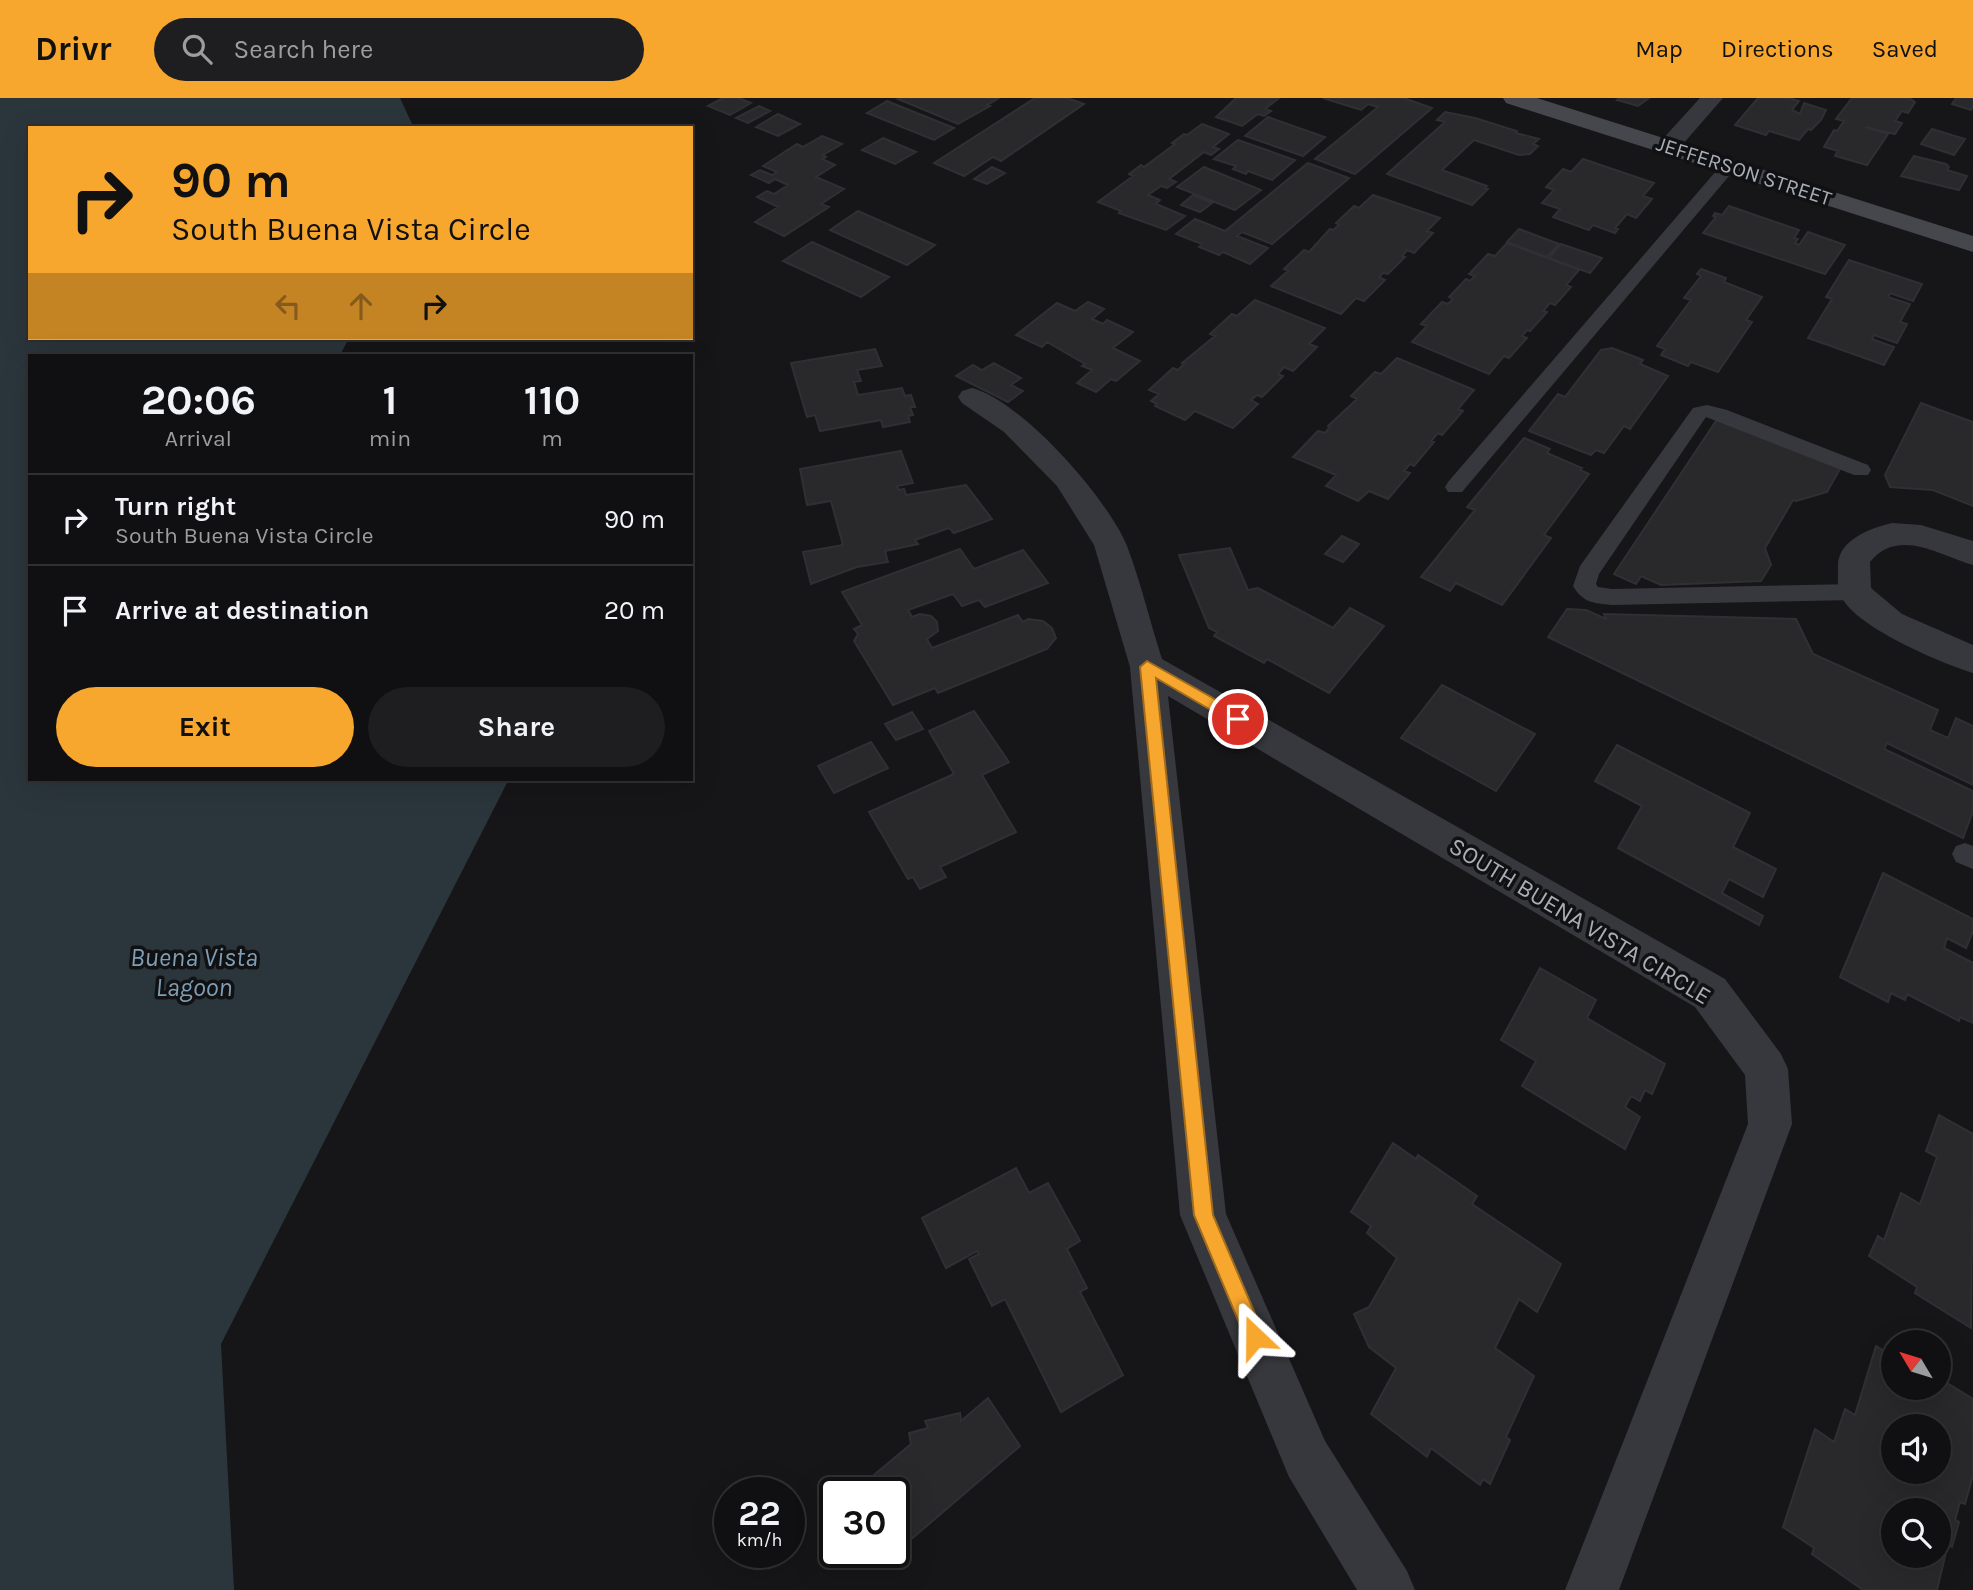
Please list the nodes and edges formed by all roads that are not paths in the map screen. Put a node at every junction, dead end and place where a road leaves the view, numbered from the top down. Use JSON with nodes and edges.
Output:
{"nodes":[{"id":1,"x":1514,"y":98,"type":"edge"},
{"id":2,"x":1712,"y":98,"type":"edge"},
{"id":3,"x":1668,"y":147,"type":"junction"},
{"id":4,"x":1728,"y":166,"type":"junction"},
{"id":5,"x":1973,"y":244,"type":"edge"},
{"id":6,"x":972,"y":397,"type":"dead end"},
{"id":7,"x":1861,"y":470,"type":"dead end"},
{"id":8,"x":1455,"y":487,"type":"dead end"},
{"id":9,"x":1973,"y":554,"type":"edge"},
{"id":10,"x":1855,"y":592,"type":"junction"},
{"id":11,"x":1973,"y":660,"type":"edge"},
{"id":12,"x":1147,"y":667,"type":"junction"},
{"id":13,"x":1388,"y":1590,"type":"edge"},
{"id":14,"x":1592,"y":1590,"type":"edge"}],
"edges":[{"from":1,"to":3,"type":"main road","name":"JEFFERSON STREET"},
{"from":2,"to":3,"type":"street"},
{"from":3,"to":4,"type":"main road","name":"JEFFERSON STREET"},
{"from":4,"to":5,"type":"main road","name":"JEFFERSON STREET"},
{"from":4,"to":8,"type":"lane"},
{"from":6,"to":12,"type":"street"},
{"from":7,"to":10,"type":"lane"},
{"from":9,"to":10,"type":"street"},
{"from":10,"to":11,"type":"street"},
{"from":12,"to":13,"type":"street"},
{"from":12,"to":14,"type":"street","name":"SOUTH BUENA VISTA CIRCLE"}]}
